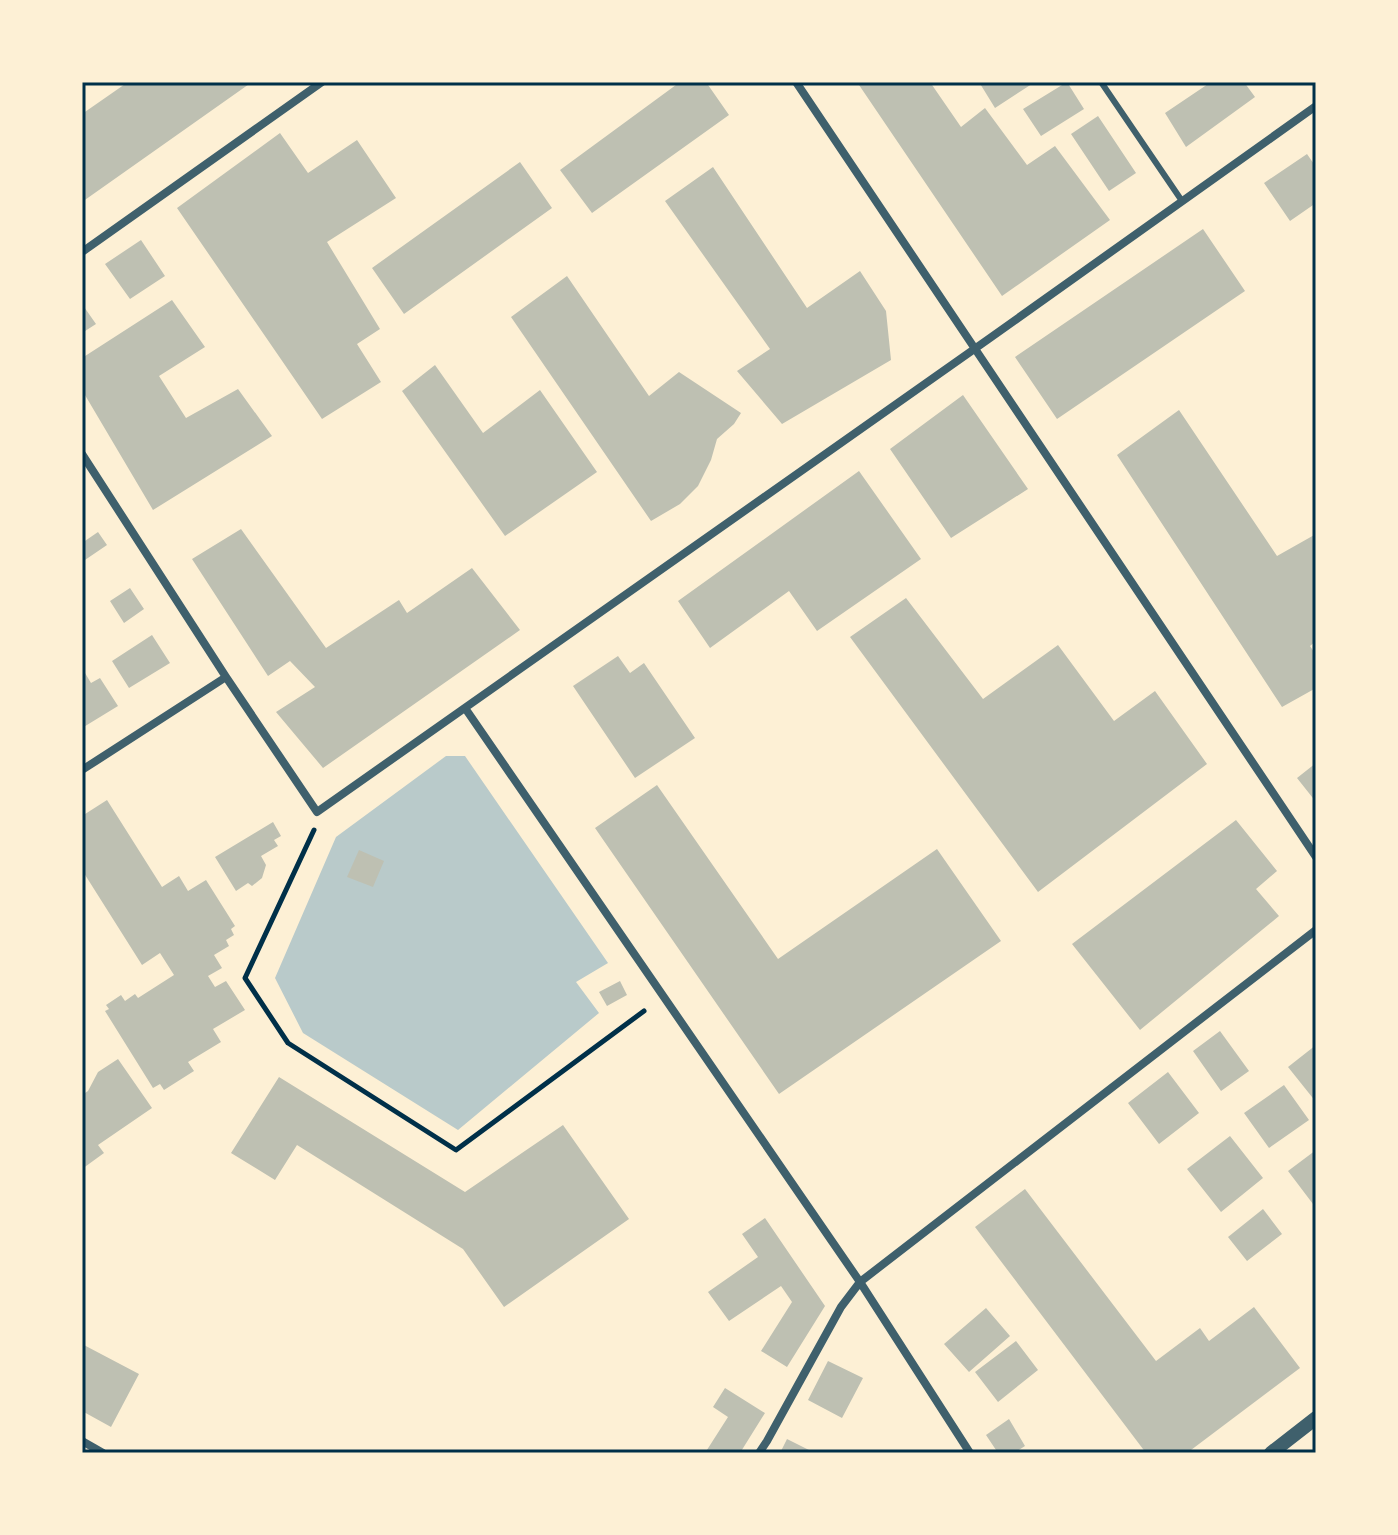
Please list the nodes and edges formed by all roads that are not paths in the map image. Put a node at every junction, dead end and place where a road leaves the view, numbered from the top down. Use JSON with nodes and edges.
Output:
{"nodes":[{"id":1,"x":322,"y":82,"type":"edge"},
{"id":2,"x":796,"y":82,"type":"edge"},
{"id":3,"x":1101,"y":82,"type":"edge"},
{"id":4,"x":1316,"y":106,"type":"edge"},
{"id":5,"x":1182,"y":201,"type":"junction"},
{"id":6,"x":82,"y":252,"type":"edge"},
{"id":7,"x":974,"y":349,"type":"junction"},
{"id":8,"x":82,"y":454,"type":"edge"},
{"id":9,"x":226,"y":677,"type":"junction"},
{"id":10,"x":465,"y":708,"type":"junction"},
{"id":11,"x":82,"y":770,"type":"edge"},
{"id":12,"x":1316,"y":857,"type":"edge"},
{"id":13,"x":1316,"y":930,"type":"edge"},
{"id":14,"x":860,"y":1282,"type":"junction"},
{"id":15,"x":1316,"y":1418,"type":"edge"},
{"id":16,"x":82,"y":1441,"type":"edge"},
{"id":17,"x":103,"y":1453,"type":"edge"},
{"id":18,"x":759,"y":1453,"type":"edge"},
{"id":19,"x":970,"y":1453,"type":"edge"},
{"id":20,"x":1271,"y":1453,"type":"edge"}],
"edges":[{"from":1,"to":6,"type":"street"},
{"from":2,"to":7,"type":"street"},
{"from":3,"to":5,"type":"lane"},
{"from":4,"to":5,"type":"street"},
{"from":5,"to":7,"type":"street"},
{"from":7,"to":10,"type":"street"},
{"from":7,"to":12,"type":"street"},
{"from":8,"to":9,"type":"street"},
{"from":9,"to":10,"type":"street"},
{"from":9,"to":11,"type":"street"},
{"from":10,"to":14,"type":"street"},
{"from":13,"to":14,"type":"street"},
{"from":14,"to":18,"type":"street"},
{"from":14,"to":19,"type":"street"},
{"from":15,"to":20,"type":"street"},
{"from":16,"to":17,"type":"street"}]}
